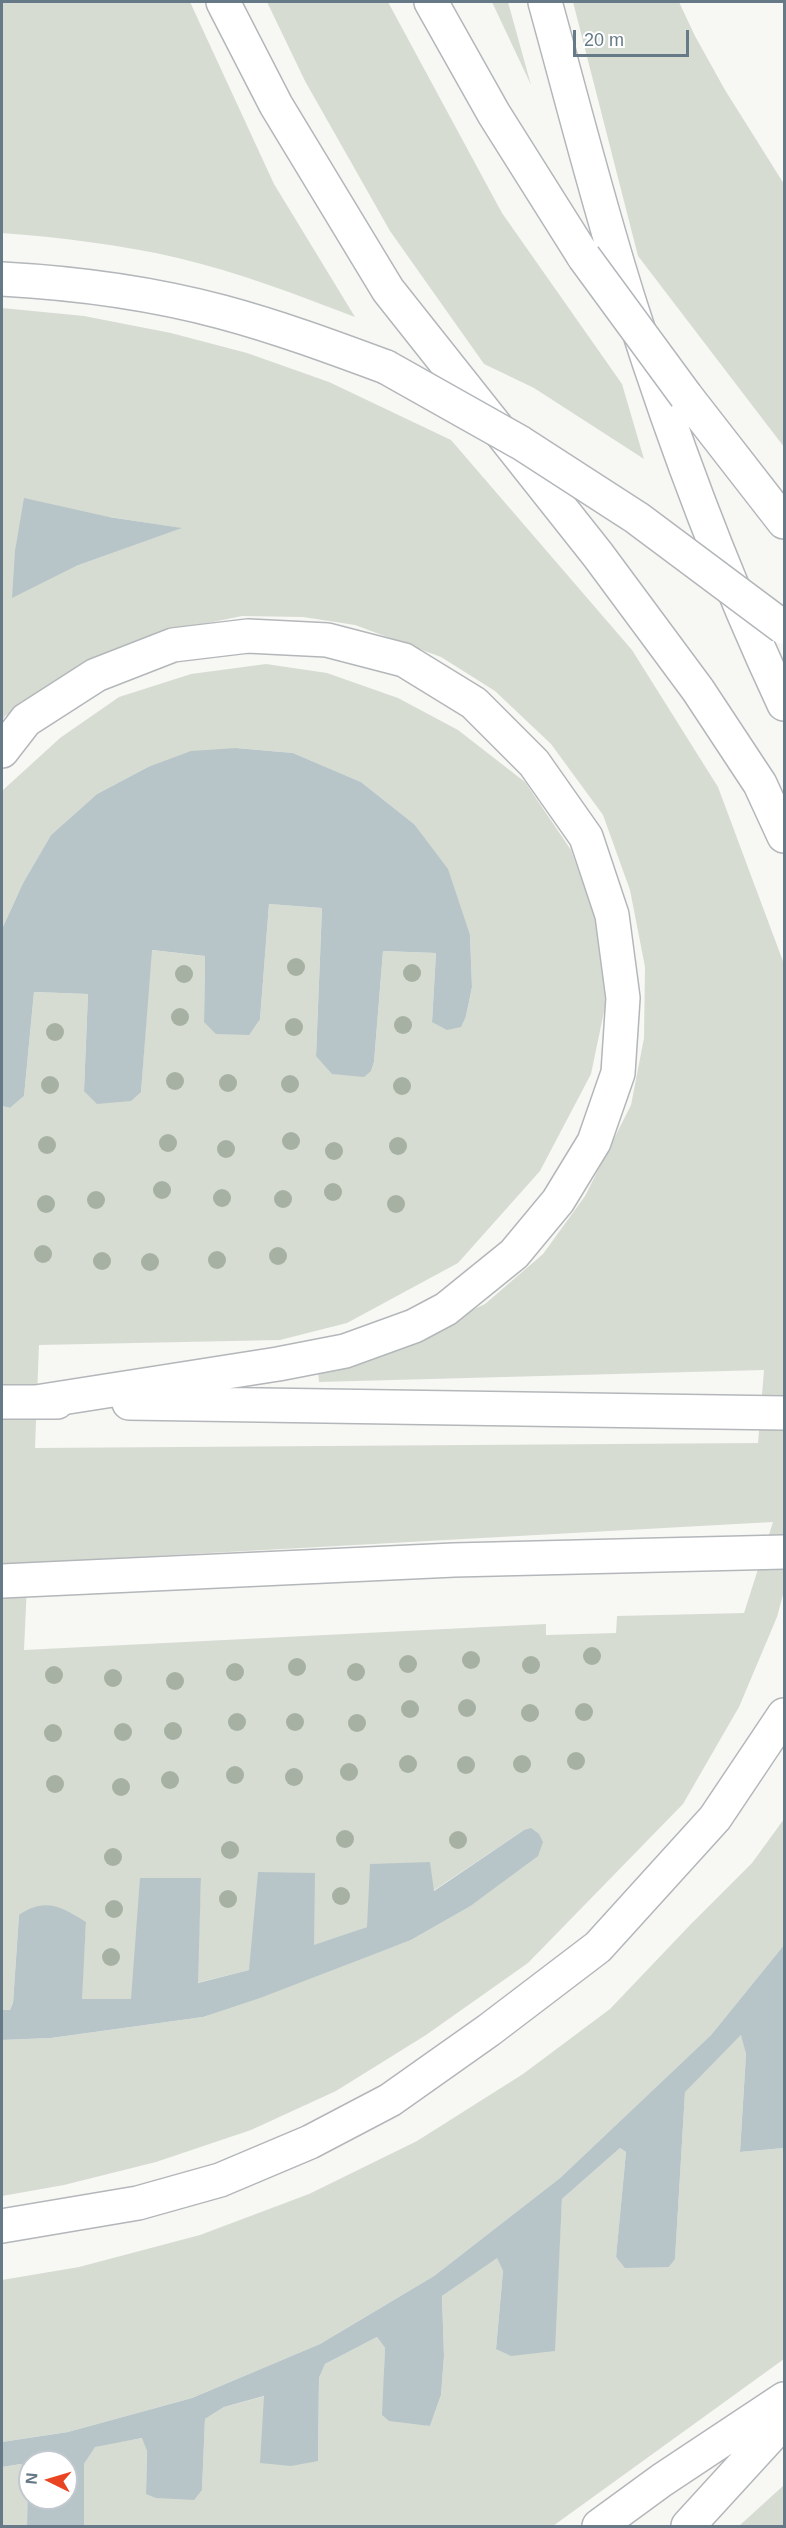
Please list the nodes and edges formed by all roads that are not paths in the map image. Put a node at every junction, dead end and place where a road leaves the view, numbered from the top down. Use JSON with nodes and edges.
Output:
{"nodes":[{"id":1,"x":223,"y":2,"type":"edge"},
{"id":2,"x":430,"y":2,"type":"edge"},
{"id":3,"x":545,"y":2,"type":"edge"},
{"id":4,"x":2,"y":279,"type":"edge"},
{"id":5,"x":784,"y":522,"type":"edge"},
{"id":6,"x":784,"y":628,"type":"edge"},
{"id":7,"x":784,"y":705,"type":"edge"},
{"id":8,"x":2,"y":751,"type":"edge"},
{"id":9,"x":784,"y":836,"type":"edge"},
{"id":10,"x":2,"y":1402,"type":"edge"},
{"id":11,"x":36,"y":1402,"type":"junction"},
{"id":12,"x":784,"y":1413,"type":"edge"},
{"id":13,"x":777,"y":1552,"type":"edge"},
{"id":14,"x":14,"y":1581,"type":"edge"},
{"id":15,"x":784,"y":1715,"type":"edge"},
{"id":16,"x":2,"y":2226,"type":"edge"},
{"id":17,"x":784,"y":2399,"type":"edge"},
{"id":18,"x":784,"y":2421,"type":"edge"},
{"id":19,"x":599,"y":2526,"type":"edge"},
{"id":20,"x":688,"y":2526,"type":"edge"}],
"edges":[{"from":1,"to":9,"type":"highway"},
{"from":2,"to":5,"type":"highway","bridge":true},
{"from":3,"to":7,"type":"highway"},
{"from":4,"to":6,"type":"highway","bridge":true},
{"from":8,"to":11,"type":"highway"},
{"from":10,"to":11,"type":"highway"},
{"from":11,"to":12,"type":"highway"},
{"from":13,"to":14,"type":"highway"},
{"from":15,"to":16,"type":"highway"},
{"from":17,"to":19,"type":"highway"},
{"from":18,"to":20,"type":"highway"}]}
